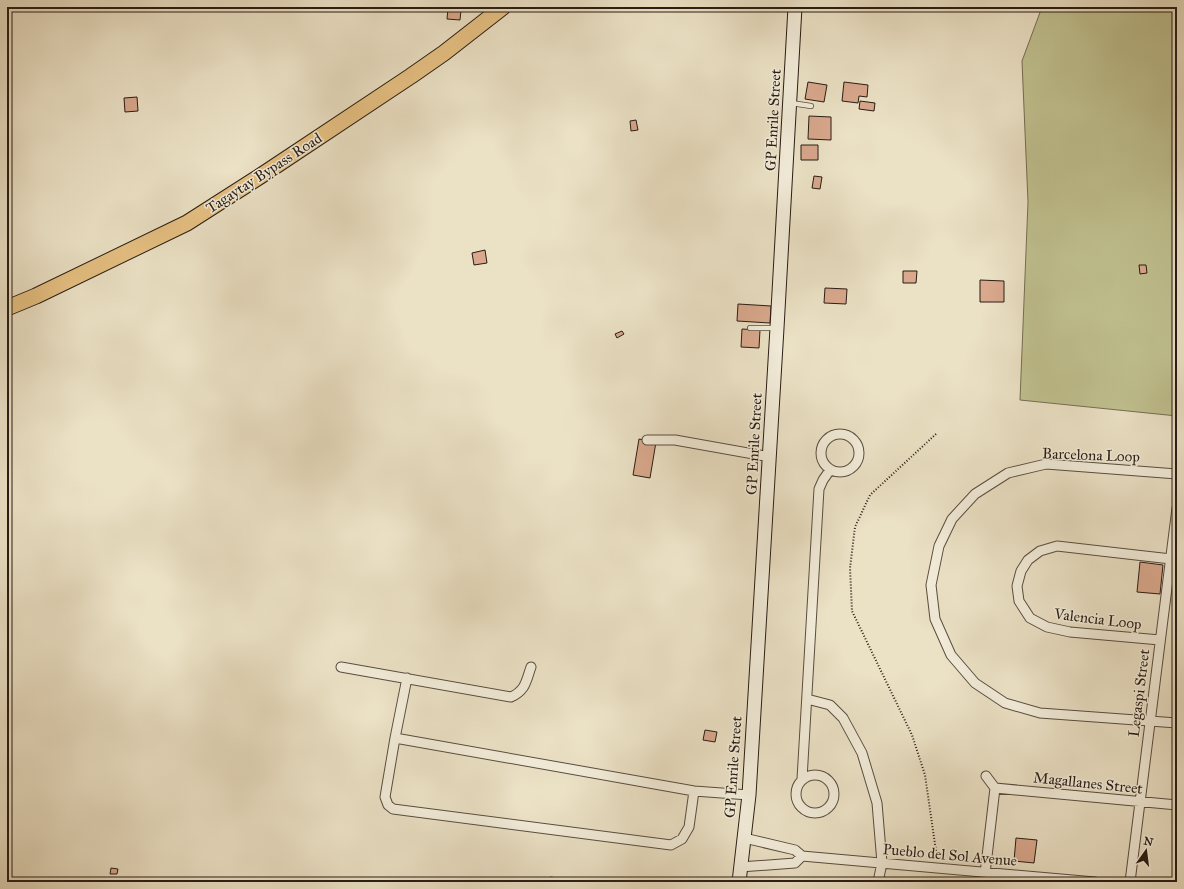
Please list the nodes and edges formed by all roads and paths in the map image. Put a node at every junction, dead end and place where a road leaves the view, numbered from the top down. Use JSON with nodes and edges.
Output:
{"nodes":[{"id":1,"x":502,"y":7,"type":"edge"},
{"id":2,"x":795,"y":7,"type":"edge"},
{"id":3,"x":790,"y":103,"type":"junction"},
{"id":4,"x":812,"y":106,"type":"dead end"},
{"id":5,"x":7,"y":308,"type":"edge"},
{"id":6,"x":750,"y":328,"type":"dead end"},
{"id":7,"x":778,"y":328,"type":"junction"},
{"id":8,"x":936,"y":434,"type":"dead end"},
{"id":9,"x":647,"y":440,"type":"dead end"},
{"id":10,"x":770,"y":457,"type":"junction"},
{"id":11,"x":830,"y":470,"type":"junction"},
{"id":12,"x":1177,"y":474,"type":"edge"},
{"id":13,"x":1177,"y":508,"type":"edge"},
{"id":14,"x":1171,"y":559,"type":"junction"},
{"id":15,"x":1160,"y":640,"type":"junction"},
{"id":16,"x":341,"y":667,"type":"dead end"},
{"id":17,"x":531,"y":667,"type":"dead end"},
{"id":18,"x":407,"y":678,"type":"junction"},
{"id":19,"x":807,"y":699,"type":"junction"},
{"id":20,"x":1149,"y":721,"type":"junction"},
{"id":21,"x":1177,"y":723,"type":"edge"},
{"id":22,"x":395,"y":738,"type":"junction"},
{"id":23,"x":986,"y":776,"type":"dead end"},
{"id":24,"x":802,"y":779,"type":"junction"},
{"id":25,"x":995,"y":788,"type":"junction"},
{"id":26,"x":694,"y":791,"type":"junction"},
{"id":27,"x":749,"y":795,"type":"junction"},
{"id":28,"x":1140,"y":802,"type":"junction"},
{"id":29,"x":1177,"y":805,"type":"edge"},
{"id":30,"x":744,"y":838,"type":"junction"},
{"id":31,"x":802,"y":856,"type":"junction"},
{"id":32,"x":882,"y":863,"type":"junction"},
{"id":33,"x":740,"y":867,"type":"junction"},
{"id":34,"x":937,"y":868,"type":"junction"},
{"id":35,"x":986,"y":872,"type":"junction"},
{"id":36,"x":1073,"y":881,"type":"edge"},
{"id":37,"x":739,"y":882,"type":"edge"},
{"id":38,"x":878,"y":882,"type":"edge"},
{"id":39,"x":932,"y":882,"type":"edge"},
{"id":40,"x":984,"y":882,"type":"edge"},
{"id":41,"x":1095,"y":882,"type":"edge"},
{"id":42,"x":1130,"y":882,"type":"edge"}],
"edges":[{"from":1,"to":5,"type":"main road","name":"Tagaytay Bypass Road"},
{"from":2,"to":3,"type":"street","name":"GP Enrile Street"},
{"from":3,"to":4,"type":"lane"},
{"from":3,"to":7,"type":"street","name":"GP Enrile Street"},
{"from":6,"to":7,"type":"lane"},
{"from":7,"to":10,"type":"street","name":"GP Enrile Street"},
{"from":8,"to":34,"type":"path"},
{"from":9,"to":10,"type":"street"},
{"from":10,"to":27,"type":"street","name":"GP Enrile Street"},
{"from":11,"to":11,"type":"street"},
{"from":11,"to":19,"type":"street"},
{"from":12,"to":20,"type":"street","name":"Barcelona Loop"},
{"from":13,"to":14,"type":"street","name":"Legaspi Street"},
{"from":14,"to":15,"type":"street","name":"Legaspi Street"},
{"from":14,"to":15,"type":"street","name":"Valencia Loop"},
{"from":15,"to":20,"type":"street","name":"Legaspi Street"},
{"from":16,"to":18,"type":"street"},
{"from":17,"to":18,"type":"street"},
{"from":18,"to":22,"type":"street"},
{"from":19,"to":24,"type":"street"},
{"from":19,"to":32,"type":"street"},
{"from":20,"to":21,"type":"street","name":"Barcelona Loop"},
{"from":20,"to":28,"type":"street","name":"Legaspi Street"},
{"from":22,"to":26,"type":"street"},
{"from":22,"to":26,"type":"street"},
{"from":23,"to":25,"type":"street"},
{"from":24,"to":24,"type":"street"},
{"from":25,"to":28,"type":"street","name":"Magallanes Street"},
{"from":25,"to":35,"type":"street"},
{"from":26,"to":27,"type":"street"},
{"from":27,"to":30,"type":"street","name":"GP Enrile Street"},
{"from":28,"to":29,"type":"street","name":"Magallanes Street"},
{"from":28,"to":42,"type":"street","name":"Legaspi Street"},
{"from":30,"to":31,"type":"street","name":"Pueblo del Sol Avenue"},
{"from":30,"to":33,"type":"street","name":"GP Enrile Street"},
{"from":31,"to":32,"type":"street","name":"Pueblo del Sol Avenue"},
{"from":31,"to":33,"type":"street","name":"Pueblo del Sol Avenue"},
{"from":32,"to":34,"type":"street","name":"Pueblo del Sol Avenue"},
{"from":32,"to":38,"type":"street"},
{"from":33,"to":37,"type":"street","name":"GP Enrile Street"},
{"from":34,"to":35,"type":"street","name":"Pueblo del Sol Avenue"},
{"from":34,"to":39,"type":"path"},
{"from":35,"to":36,"type":"street","name":"Pueblo del Sol Avenue"},
{"from":35,"to":40,"type":"street"},
{"from":36,"to":41,"type":"street","name":"Pueblo del Sol Avenue"}]}
